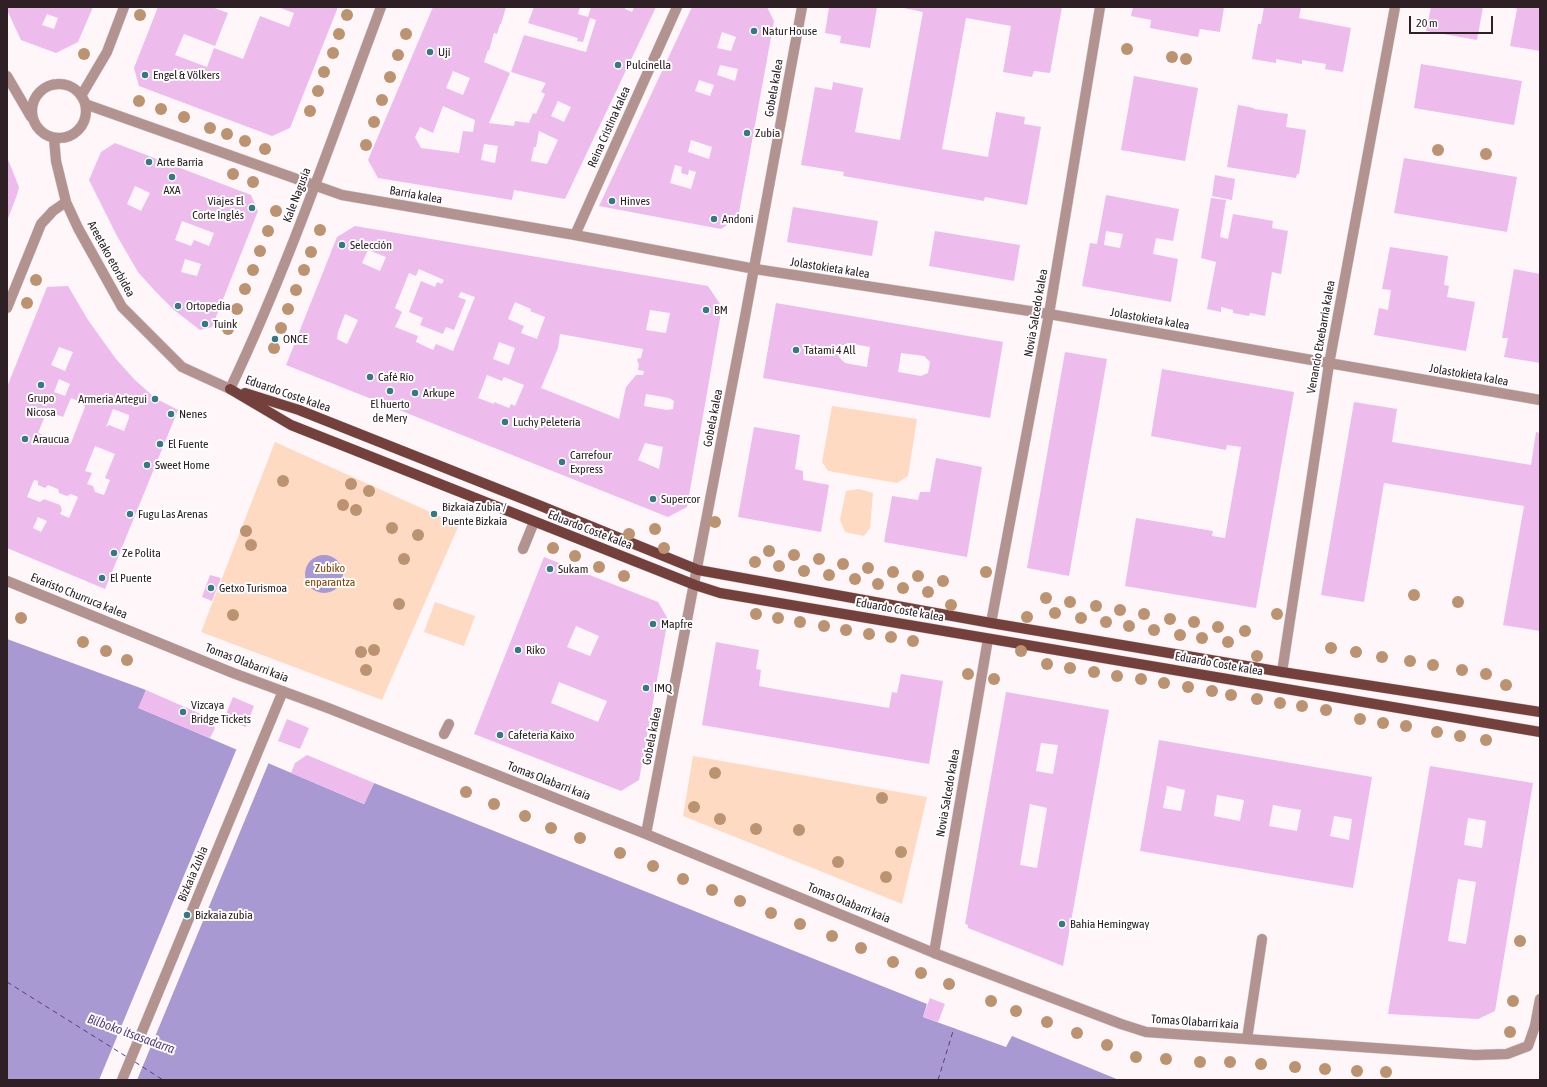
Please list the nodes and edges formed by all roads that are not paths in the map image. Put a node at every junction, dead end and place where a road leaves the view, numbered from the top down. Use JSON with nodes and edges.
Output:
{"nodes":[{"id":1,"x":124,"y":7,"type":"edge"},
{"id":2,"x":381,"y":7,"type":"edge"},
{"id":3,"x":677,"y":7,"type":"edge"},
{"id":4,"x":802,"y":7,"type":"edge"},
{"id":5,"x":1100,"y":7,"type":"edge"},
{"id":6,"x":1395,"y":7,"type":"edge"},
{"id":7,"x":7,"y":76,"type":"edge"},
{"id":8,"x":83,"y":100,"type":"junction"},
{"id":9,"x":34,"y":121,"type":"junction"},
{"id":10,"x":54,"y":138,"type":"junction"},
{"id":11,"x":314,"y":186,"type":"junction"},
{"id":12,"x":66,"y":202,"type":"junction"},
{"id":13,"x":575,"y":235,"type":"junction"},
{"id":14,"x":755,"y":269,"type":"junction"},
{"id":15,"x":7,"y":308,"type":"edge"},
{"id":16,"x":1049,"y":314,"type":"junction"},
{"id":17,"x":1328,"y":364,"type":"junction"},
{"id":18,"x":230,"y":388,"type":"junction"},
{"id":19,"x":1540,"y":400,"type":"edge"},
{"id":20,"x":534,"y":522,"type":"junction"},
{"id":21,"x":523,"y":549,"type":"dead end"},
{"id":22,"x":698,"y":570,"type":"junction"},
{"id":23,"x":7,"y":581,"type":"edge"},
{"id":24,"x":695,"y":585,"type":"junction"},
{"id":25,"x":991,"y":623,"type":"junction"},
{"id":26,"x":141,"y":636,"type":"joint"},
{"id":27,"x":988,"y":639,"type":"junction"},
{"id":28,"x":1282,"y":672,"type":"junction"},
{"id":29,"x":283,"y":691,"type":"junction"},
{"id":30,"x":1540,"y":712,"type":"edge"},
{"id":31,"x":448,"y":724,"type":"dead end"},
{"id":32,"x":1540,"y":732,"type":"edge"},
{"id":33,"x":444,"y":734,"type":"dead end"},
{"id":34,"x":646,"y":834,"type":"junction"},
{"id":35,"x":1262,"y":939,"type":"dead end"},
{"id":36,"x":934,"y":952,"type":"junction"},
{"id":37,"x":1540,"y":999,"type":"edge"},
{"id":38,"x":1247,"y":1038,"type":"junction"},
{"id":39,"x":122,"y":1080,"type":"edge"}],
"edges":[{"from":1,"to":8,"type":"street"},
{"from":2,"to":11,"type":"street","name":"Kale Nagusia"},
{"from":3,"to":13,"type":"street","name":"Reina Cristina kalea"},
{"from":4,"to":14,"type":"street","name":"Gobela kalea"},
{"from":5,"to":16,"type":"street","name":"Novia Salcedo kalea"},
{"from":6,"to":17,"type":"street","name":"Venancio Etxebarria kalea"},
{"from":7,"to":9,"type":"street"},
{"from":8,"to":9,"type":"street"},
{"from":8,"to":10,"type":"street"},
{"from":8,"to":11,"type":"street","name":"Barria kalea"},
{"from":9,"to":10,"type":"street"},
{"from":10,"to":12,"type":"street","name":"Areetako etorbidea"},
{"from":11,"to":13,"type":"street","name":"Barria kalea"},
{"from":11,"to":18,"type":"street","name":"Kale Nagusia"},
{"from":12,"to":15,"type":"street"},
{"from":12,"to":18,"type":"street","name":"Areetako etorbidea"},
{"from":13,"to":14,"type":"street","name":"Barria kalea"},
{"from":14,"to":16,"type":"street","name":"Jolastokieta kalea"},
{"from":14,"to":22,"type":"street","name":"Gobela kalea"},
{"from":16,"to":17,"type":"street","name":"Jolastokieta kalea"},
{"from":16,"to":25,"type":"street","name":"Novia Salcedo kalea"},
{"from":17,"to":19,"type":"street","name":"Jolastokieta kalea"},
{"from":17,"to":28,"type":"street","name":"Venancio Etxebarria kalea"},
{"from":18,"to":20,"type":"main road","name":"Eduardo Coste kalea"},
{"from":18,"to":22,"type":"main road","name":"Eduardo Coste kalea"},
{"from":20,"to":21,"type":"street"},
{"from":20,"to":24,"type":"main road","name":"Eduardo Coste kalea"},
{"from":22,"to":24,"type":"street","name":"Gobela kalea"},
{"from":22,"to":25,"type":"main road","name":"Eduardo Coste kalea"},
{"from":23,"to":26,"type":"street","name":"Evaristo Churruca kalea"},
{"from":24,"to":27,"type":"main road","name":"Eduardo Coste kalea"},
{"from":24,"to":34,"type":"street","name":"Gobela kalea"},
{"from":25,"to":28,"type":"main road","name":"Eduardo Coste kalea"},
{"from":26,"to":29,"type":"street","name":"Tomas Olabarri kaia"},
{"from":27,"to":32,"type":"main road","name":"Eduardo Coste kalea"},
{"from":27,"to":36,"type":"street","name":"Novia Salcedo kalea"},
{"from":28,"to":30,"type":"main road","name":"Eduardo Coste kalea"},
{"from":29,"to":34,"type":"street","name":"Tomas Olabarri kaia"},
{"from":29,"to":39,"type":"street","name":"Bizkaia Zubia"},
{"from":31,"to":33,"type":"street"},
{"from":34,"to":36,"type":"street","name":"Tomas Olabarri kaia"},
{"from":35,"to":38,"type":"street"},
{"from":36,"to":38,"type":"street","name":"Tomas Olabarri kaia"},
{"from":37,"to":38,"type":"street","name":"Tomas Olabarri kaia"}]}
